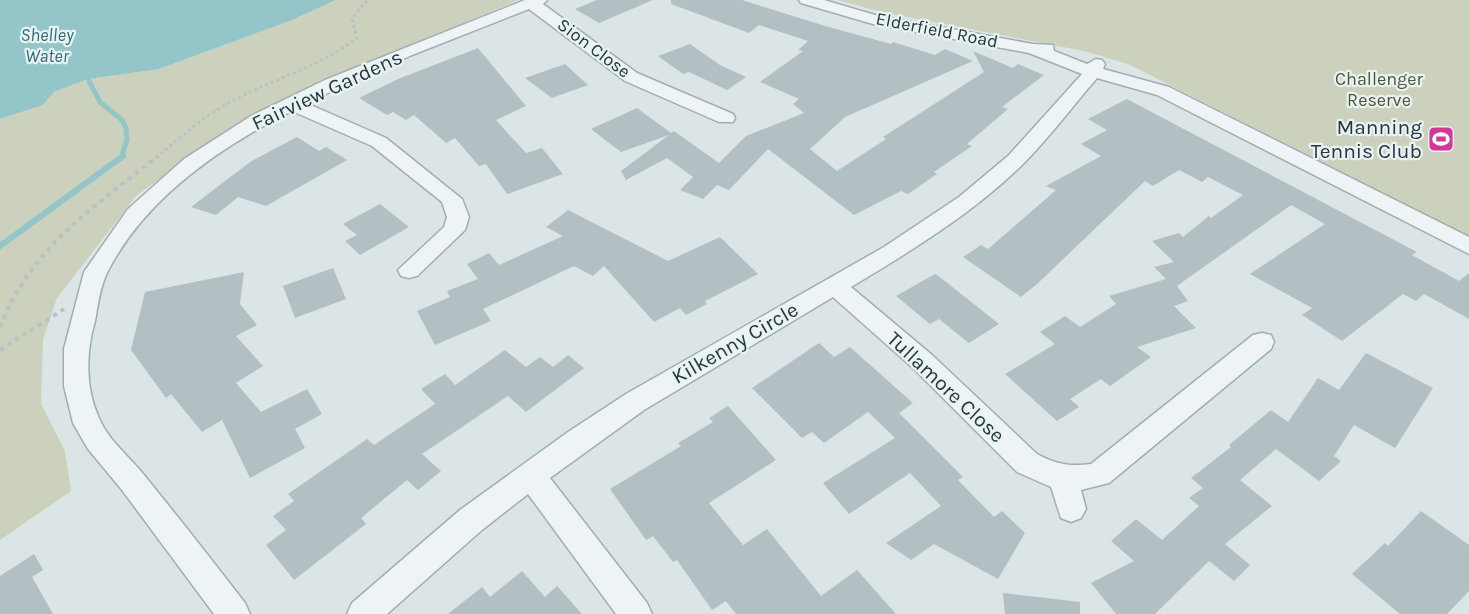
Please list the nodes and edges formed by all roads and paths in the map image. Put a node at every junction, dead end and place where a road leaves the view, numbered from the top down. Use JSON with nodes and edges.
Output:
{"nodes":[{"id":1,"x":807,"y":0,"type":"edge"},
{"id":2,"x":535,"y":2,"type":"edge"},
{"id":3,"x":1095,"y":68,"type":"junction"},
{"id":4,"x":290,"y":103,"type":"junction"},
{"id":5,"x":726,"y":118,"type":"dead end"},
{"id":6,"x":1469,"y":246,"type":"edge"},
{"id":7,"x":409,"y":270,"type":"dead end"},
{"id":8,"x":834,"y":285,"type":"junction"},
{"id":9,"x":82,"y":304,"type":"junction"},
{"id":10,"x":1262,"y":342,"type":"dead end"},
{"id":11,"x":0,"y":350,"type":"edge"},
{"id":12,"x":529,"y":474,"type":"junction"},
{"id":13,"x":1064,"y":478,"type":"junction"},
{"id":14,"x":1071,"y":508,"type":"dead end"},
{"id":15,"x":234,"y":614,"type":"edge"},
{"id":16,"x":363,"y":614,"type":"edge"},
{"id":17,"x":636,"y":614,"type":"edge"}],
"edges":[{"from":1,"to":3,"type":"street","name":"Elderfield Road"},
{"from":2,"to":4,"type":"street","name":"Fairview Gardens"},
{"from":2,"to":5,"type":"street","name":"Sion Close"},
{"from":3,"to":6,"type":"street","name":"Elderfield Road"},
{"from":3,"to":8,"type":"street","name":"Kilkenny Circle"},
{"from":4,"to":7,"type":"street"},
{"from":4,"to":9,"type":"street","name":"Fairview Gardens"},
{"from":8,"to":12,"type":"street","name":"Kilkenny Circle"},
{"from":8,"to":13,"type":"street","name":"Tullamore Close"},
{"from":9,"to":11,"type":"path"},
{"from":9,"to":15,"type":"street","name":"Fairview Gardens"},
{"from":10,"to":13,"type":"street","name":"Tullamore Close"},
{"from":12,"to":16,"type":"street","name":"Kilkenny Circle"},
{"from":12,"to":17,"type":"street"},
{"from":13,"to":14,"type":"street"}]}
